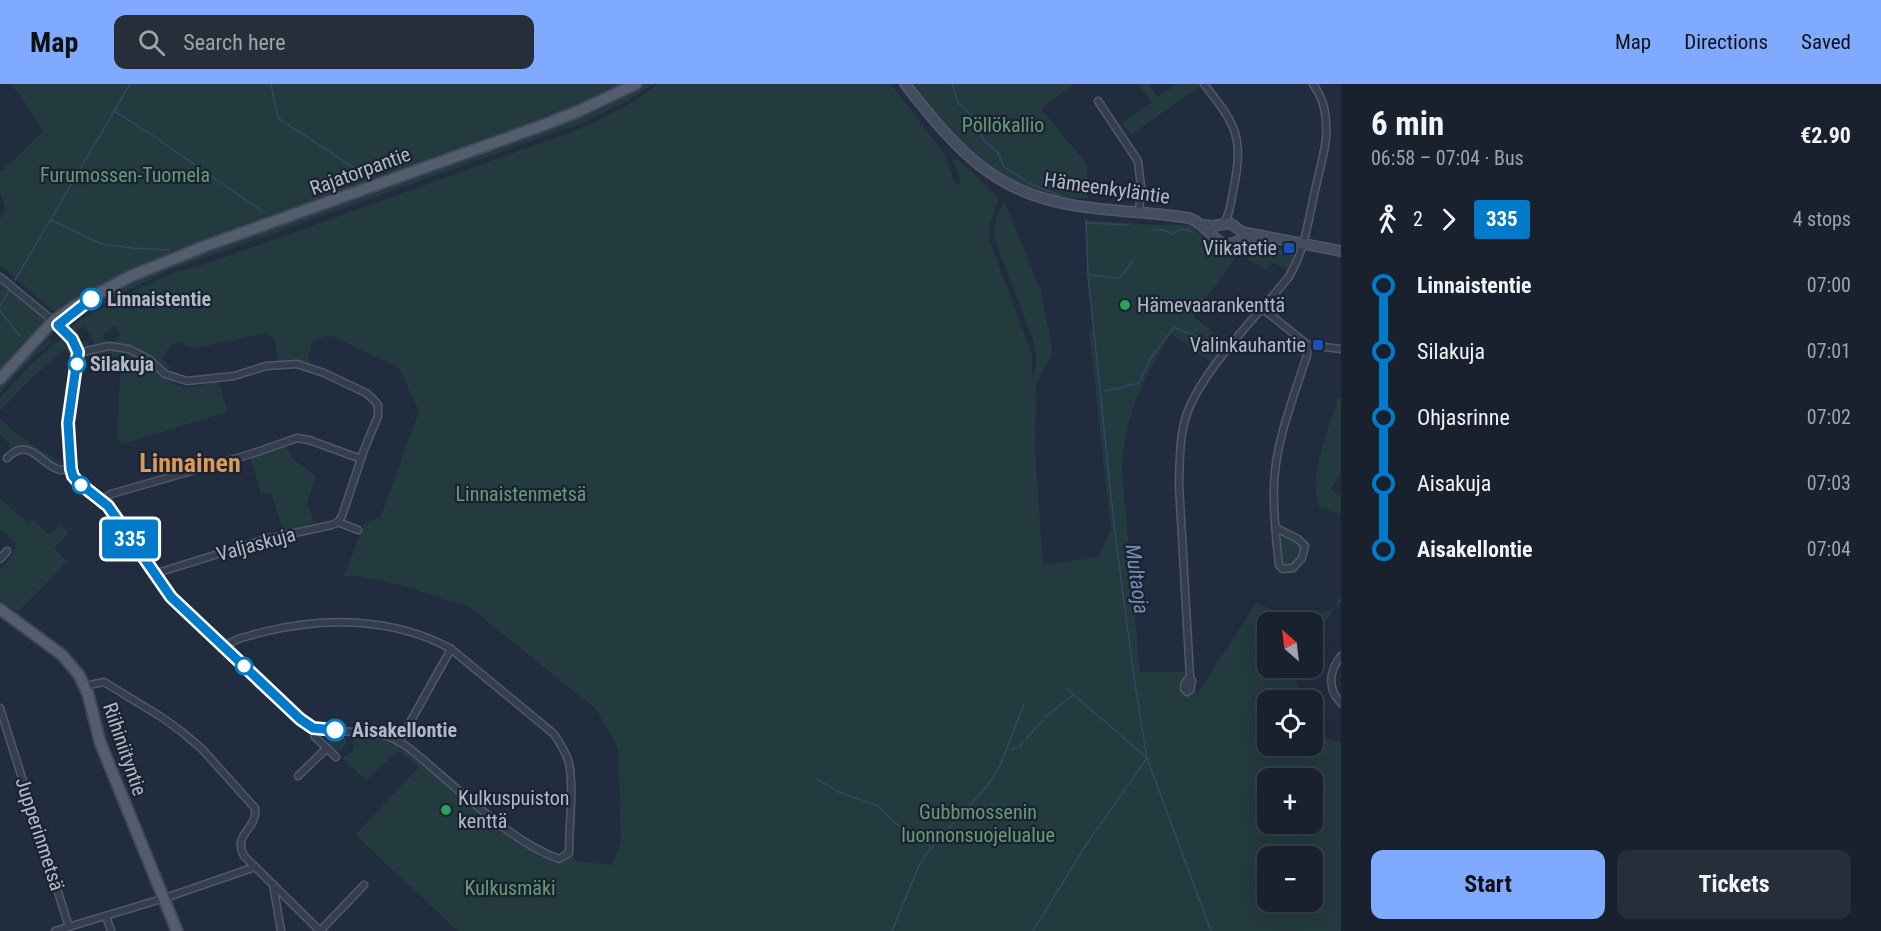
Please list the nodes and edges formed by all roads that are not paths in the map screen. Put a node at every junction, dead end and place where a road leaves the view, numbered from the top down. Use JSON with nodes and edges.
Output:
{"nodes":[{"id":1,"x":636,"y":84,"type":"edge"},
{"id":2,"x":905,"y":84,"type":"edge"},
{"id":3,"x":1204,"y":84,"type":"edge"},
{"id":4,"x":1312,"y":84,"type":"edge"},
{"id":5,"x":1098,"y":101,"type":"dead end"},
{"id":6,"x":1138,"y":212,"type":"junction"},
{"id":7,"x":1203,"y":225,"type":"junction"},
{"id":8,"x":1228,"y":225,"type":"junction"},
{"id":9,"x":1260,"y":235,"type":"junction"},
{"id":10,"x":1216,"y":237,"type":"junction"},
{"id":11,"x":1234,"y":242,"type":"junction"},
{"id":12,"x":1303,"y":243,"type":"junction"},
{"id":13,"x":1341,"y":251,"type":"edge"},
{"id":14,"x":0,"y":277,"type":"edge"},
{"id":15,"x":1263,"y":309,"type":"junction"},
{"id":16,"x":56,"y":323,"type":"junction"},
{"id":17,"x":1308,"y":345,"type":"junction"},
{"id":18,"x":1341,"y":349,"type":"edge"},
{"id":19,"x":78,"y":352,"type":"junction"},
{"id":20,"x":0,"y":379,"type":"edge"},
{"id":21,"x":7,"y":458,"type":"dead end"},
{"id":22,"x":361,"y":459,"type":"junction"},
{"id":23,"x":71,"y":469,"type":"junction"},
{"id":24,"x":102,"y":500,"type":"junction"},
{"id":25,"x":338,"y":522,"type":"junction"},
{"id":26,"x":1276,"y":528,"type":"junction"},
{"id":27,"x":358,"y":530,"type":"dead end"},
{"id":28,"x":7,"y":551,"type":"dead end"},
{"id":29,"x":0,"y":560,"type":"edge"},
{"id":30,"x":154,"y":574,"type":"junction"},
{"id":31,"x":0,"y":609,"type":"edge"},
{"id":32,"x":224,"y":647,"type":"junction"},
{"id":33,"x":451,"y":649,"type":"junction"},
{"id":34,"x":1341,"y":656,"type":"edge"},
{"id":35,"x":1190,"y":677,"type":"dead end"},
{"id":36,"x":85,"y":686,"type":"junction"},
{"id":37,"x":1341,"y":703,"type":"edge"},
{"id":38,"x":0,"y":708,"type":"edge"},
{"id":39,"x":313,"y":728,"type":"junction"},
{"id":40,"x":399,"y":742,"type":"junction"},
{"id":41,"x":327,"y":748,"type":"junction"},
{"id":42,"x":336,"y":757,"type":"dead end"},
{"id":43,"x":298,"y":776,"type":"dead end"},
{"id":44,"x":255,"y":867,"type":"junction"},
{"id":45,"x":272,"y":884,"type":"junction"},
{"id":46,"x":364,"y":885,"type":"dead end"},
{"id":47,"x":165,"y":898,"type":"junction"},
{"id":48,"x":106,"y":916,"type":"junction"},
{"id":49,"x":69,"y":927,"type":"junction"},
{"id":50,"x":55,"y":931,"type":"edge"},
{"id":51,"x":111,"y":931,"type":"edge"},
{"id":52,"x":177,"y":931,"type":"edge"},
{"id":53,"x":281,"y":931,"type":"edge"},
{"id":54,"x":320,"y":931,"type":"edge"}],
"edges":[{"from":1,"to":16,"type":"main road","name":"Rajatorpantie"},
{"from":2,"to":6,"type":"street","name":"Hämeenkyläntie"},
{"from":3,"to":8,"type":"street"},
{"from":4,"to":12,"type":"street"},
{"from":5,"to":6,"type":"street"},
{"from":6,"to":7,"type":"street","name":"Hämeenkyläntie"},
{"from":7,"to":8,"type":"street","name":"Hämeenkyläntie"},
{"from":7,"to":10,"type":"street","name":"Hämeenkyläntie"},
{"from":8,"to":9,"type":"street","name":"Hämeenkyläntie"},
{"from":8,"to":10,"type":"street"},
{"from":8,"to":11,"type":"street"},
{"from":9,"to":11,"type":"street","name":"Hämeenkyläntie"},
{"from":9,"to":12,"type":"street","name":"Hämeenkyläntie"},
{"from":10,"to":11,"type":"street"},
{"from":12,"to":13,"type":"street","name":"Hämeenkyläntie"},
{"from":12,"to":15,"type":"street"},
{"from":14,"to":16,"type":"street"},
{"from":15,"to":17,"type":"street"},
{"from":15,"to":35,"type":"street"},
{"from":16,"to":19,"type":"street"},
{"from":16,"to":20,"type":"main road","name":"Rajatorpantie"},
{"from":17,"to":18,"type":"street"},
{"from":17,"to":26,"type":"street"},
{"from":19,"to":22,"type":"street"},
{"from":19,"to":23,"type":"street"},
{"from":21,"to":23,"type":"street"},
{"from":22,"to":24,"type":"street"},
{"from":22,"to":25,"type":"street"},
{"from":23,"to":24,"type":"street"},
{"from":24,"to":30,"type":"street"},
{"from":25,"to":27,"type":"street"},
{"from":25,"to":30,"type":"street","name":"Valjaskuja"},
{"from":26,"to":26,"type":"street"},
{"from":28,"to":29,"type":"street"},
{"from":30,"to":32,"type":"street"},
{"from":31,"to":36,"type":"main road","name":"Riihiniityntie"},
{"from":32,"to":33,"type":"street"},
{"from":32,"to":39,"type":"street"},
{"from":33,"to":40,"type":"street"},
{"from":33,"to":40,"type":"street"},
{"from":34,"to":37,"type":"street"},
{"from":36,"to":44,"type":"street"},
{"from":36,"to":47,"type":"main road","name":"Riihiniityntie"},
{"from":38,"to":49,"type":"street","name":"Jupperinmetsä"},
{"from":39,"to":40,"type":"street"},
{"from":39,"to":41,"type":"street"},
{"from":41,"to":42,"type":"street"},
{"from":41,"to":43,"type":"street"},
{"from":44,"to":45,"type":"street"},
{"from":44,"to":47,"type":"street"},
{"from":45,"to":53,"type":"street"},
{"from":45,"to":54,"type":"street"},
{"from":46,"to":54,"type":"street"},
{"from":47,"to":48,"type":"street"},
{"from":47,"to":52,"type":"main road","name":"Riihiniityntie"},
{"from":48,"to":49,"type":"street"},
{"from":48,"to":51,"type":"street"},
{"from":49,"to":50,"type":"street"}]}
